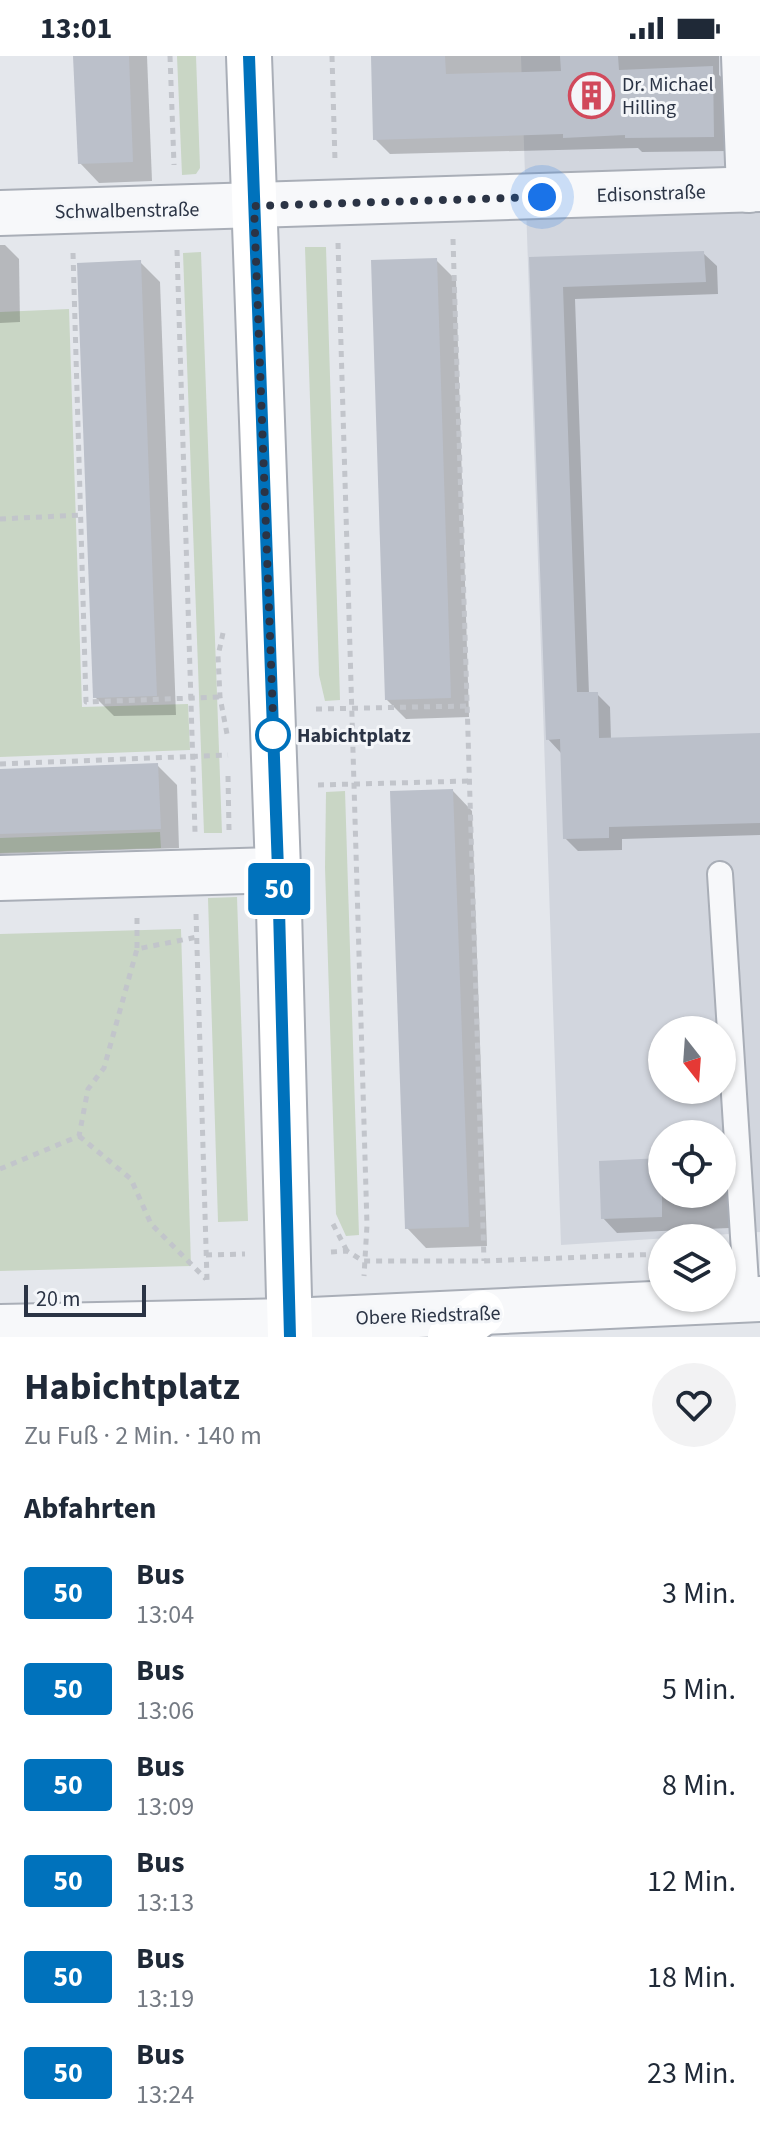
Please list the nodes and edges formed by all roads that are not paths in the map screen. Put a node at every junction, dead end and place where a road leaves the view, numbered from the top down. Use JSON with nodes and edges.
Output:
{"nodes":[{"id":1,"x":249,"y":56,"type":"edge"},
{"id":2,"x":744,"y":56,"type":"edge"},
{"id":3,"x":754,"y":190,"type":"edge"},
{"id":4,"x":254,"y":206,"type":"junction"},
{"id":5,"x":0,"y":213,"type":"edge"},
{"id":6,"x":278,"y":870,"type":"junction"},
{"id":7,"x":720,"y":874,"type":"dead end"},
{"id":8,"x":0,"y":878,"type":"edge"},
{"id":9,"x":753,"y":1299,"type":"edge"},
{"id":10,"x":466,"y":1325,"type":"edge"},
{"id":11,"x":0,"y":1327,"type":"edge"},
{"id":12,"x":290,"y":1329,"type":"edge"}],
"edges":[{"from":1,"to":4,"type":"street"},
{"from":2,"to":3,"type":"street"},
{"from":3,"to":4,"type":"street","name":"Edisonstraße"},
{"from":4,"to":5,"type":"street","name":"Schwalbenstraße"},
{"from":4,"to":6,"type":"street"},
{"from":6,"to":8,"type":"street"},
{"from":6,"to":12,"type":"street"},
{"from":7,"to":9,"type":"lane"},
{"from":9,"to":10,"type":"street","name":"Obere Riedstraße"},
{"from":10,"to":12,"type":"street","name":"Obere Riedstraße"},
{"from":11,"to":12,"type":"street","name":"Obere Riedstraße"}]}
